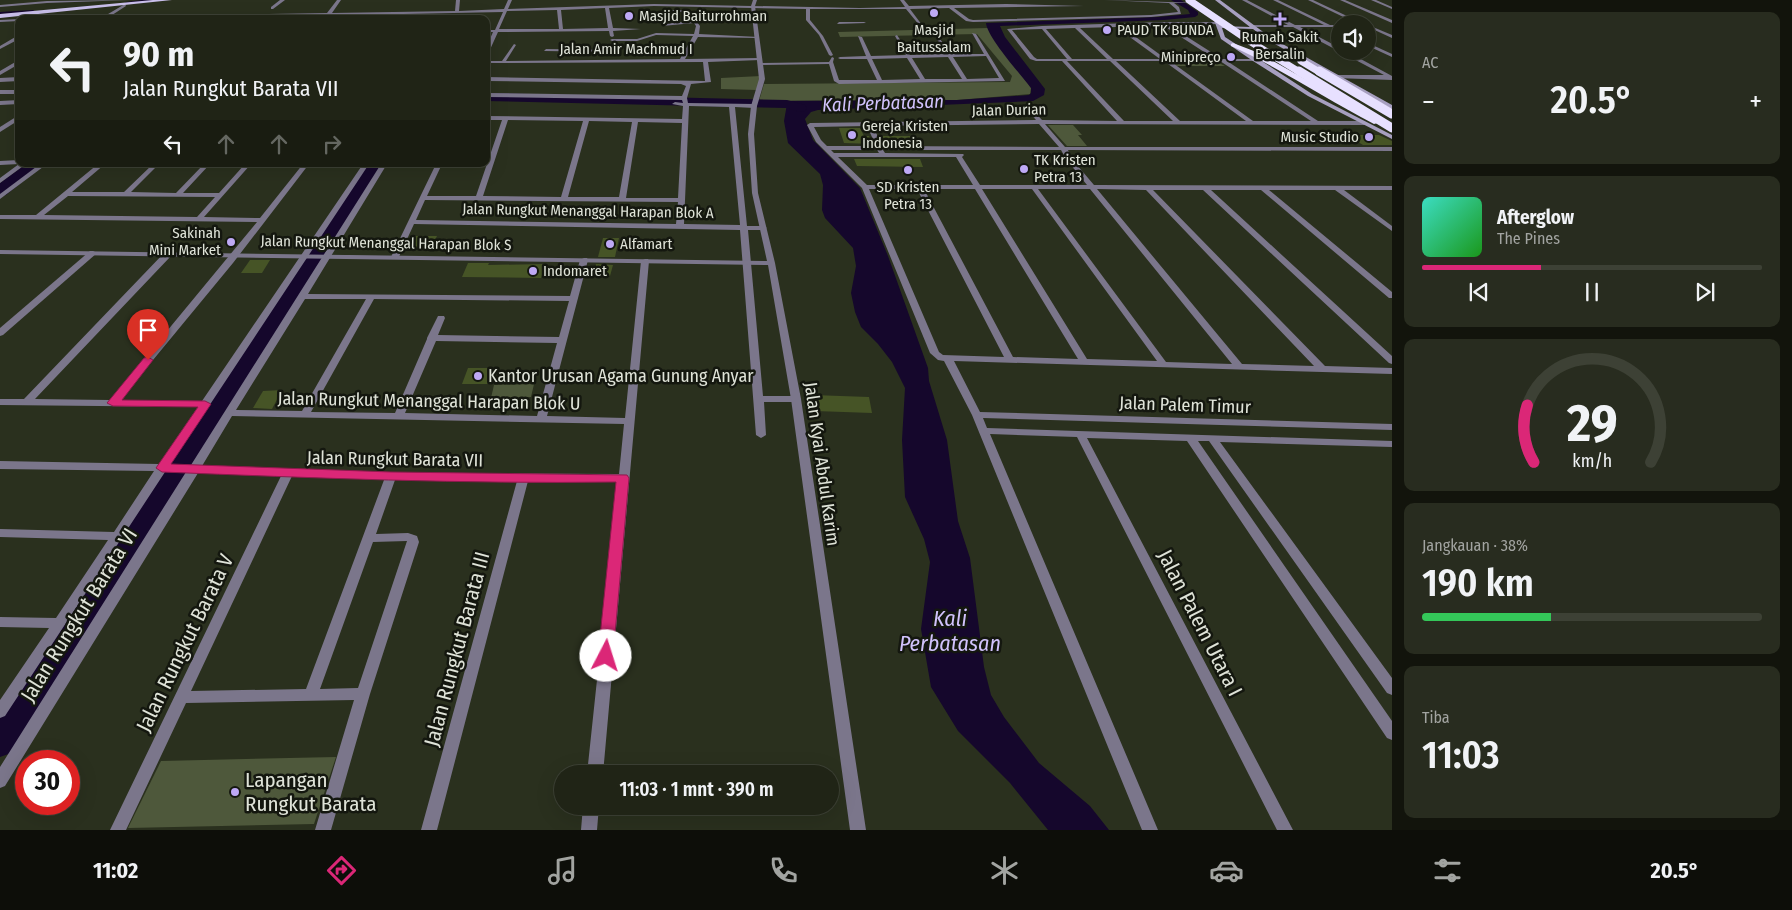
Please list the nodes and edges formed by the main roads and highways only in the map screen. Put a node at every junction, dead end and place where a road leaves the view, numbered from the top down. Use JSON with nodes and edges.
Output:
{"nodes":[{"id":1,"x":169,"y":0,"type":"edge"},
{"id":2,"x":1188,"y":1,"type":"edge"},
{"id":3,"x":1196,"y":1,"type":"edge"},
{"id":4,"x":127,"y":2,"type":"edge"},
{"id":5,"x":1214,"y":2,"type":"edge"},
{"id":6,"x":46,"y":8,"type":"junction"},
{"id":7,"x":0,"y":11,"type":"edge"},
{"id":8,"x":41,"y":13,"type":"junction"},
{"id":9,"x":0,"y":16,"type":"edge"},
{"id":10,"x":1231,"y":21,"type":"dead end"},
{"id":11,"x":1238,"y":21,"type":"dead end"},
{"id":12,"x":1244,"y":21,"type":"junction"},
{"id":13,"x":1217,"y":23,"type":"junction"},
{"id":14,"x":1252,"y":27,"type":"junction"},
{"id":15,"x":1233,"y":45,"type":"junction"},
{"id":16,"x":1392,"y":107,"type":"edge"},
{"id":17,"x":1392,"y":114,"type":"edge"},
{"id":18,"x":1392,"y":129,"type":"edge"},
{"id":19,"x":1392,"y":138,"type":"edge"}],
"edges":[{"from":1,"to":4,"type":"main road"},
{"from":2,"to":18,"type":"highway","bridge":true},
{"from":3,"to":13,"type":"main road"},
{"from":4,"to":6,"type":"main road"},
{"from":4,"to":8,"type":"main road"},
{"from":5,"to":12,"type":"main road"},
{"from":5,"to":17,"type":"highway","bridge":true},
{"from":6,"to":7,"type":"main road"},
{"from":6,"to":8,"type":"main road"},
{"from":8,"to":9,"type":"main road"},
{"from":10,"to":13,"type":"main road"},
{"from":11,"to":12,"type":"main road"},
{"from":12,"to":14,"type":"main road"},
{"from":13,"to":14,"type":"main road"},
{"from":13,"to":15,"type":"main road"},
{"from":14,"to":16,"type":"main road"},
{"from":15,"to":18,"type":"highway","bridge":true},
{"from":15,"to":19,"type":"main road"}]}
